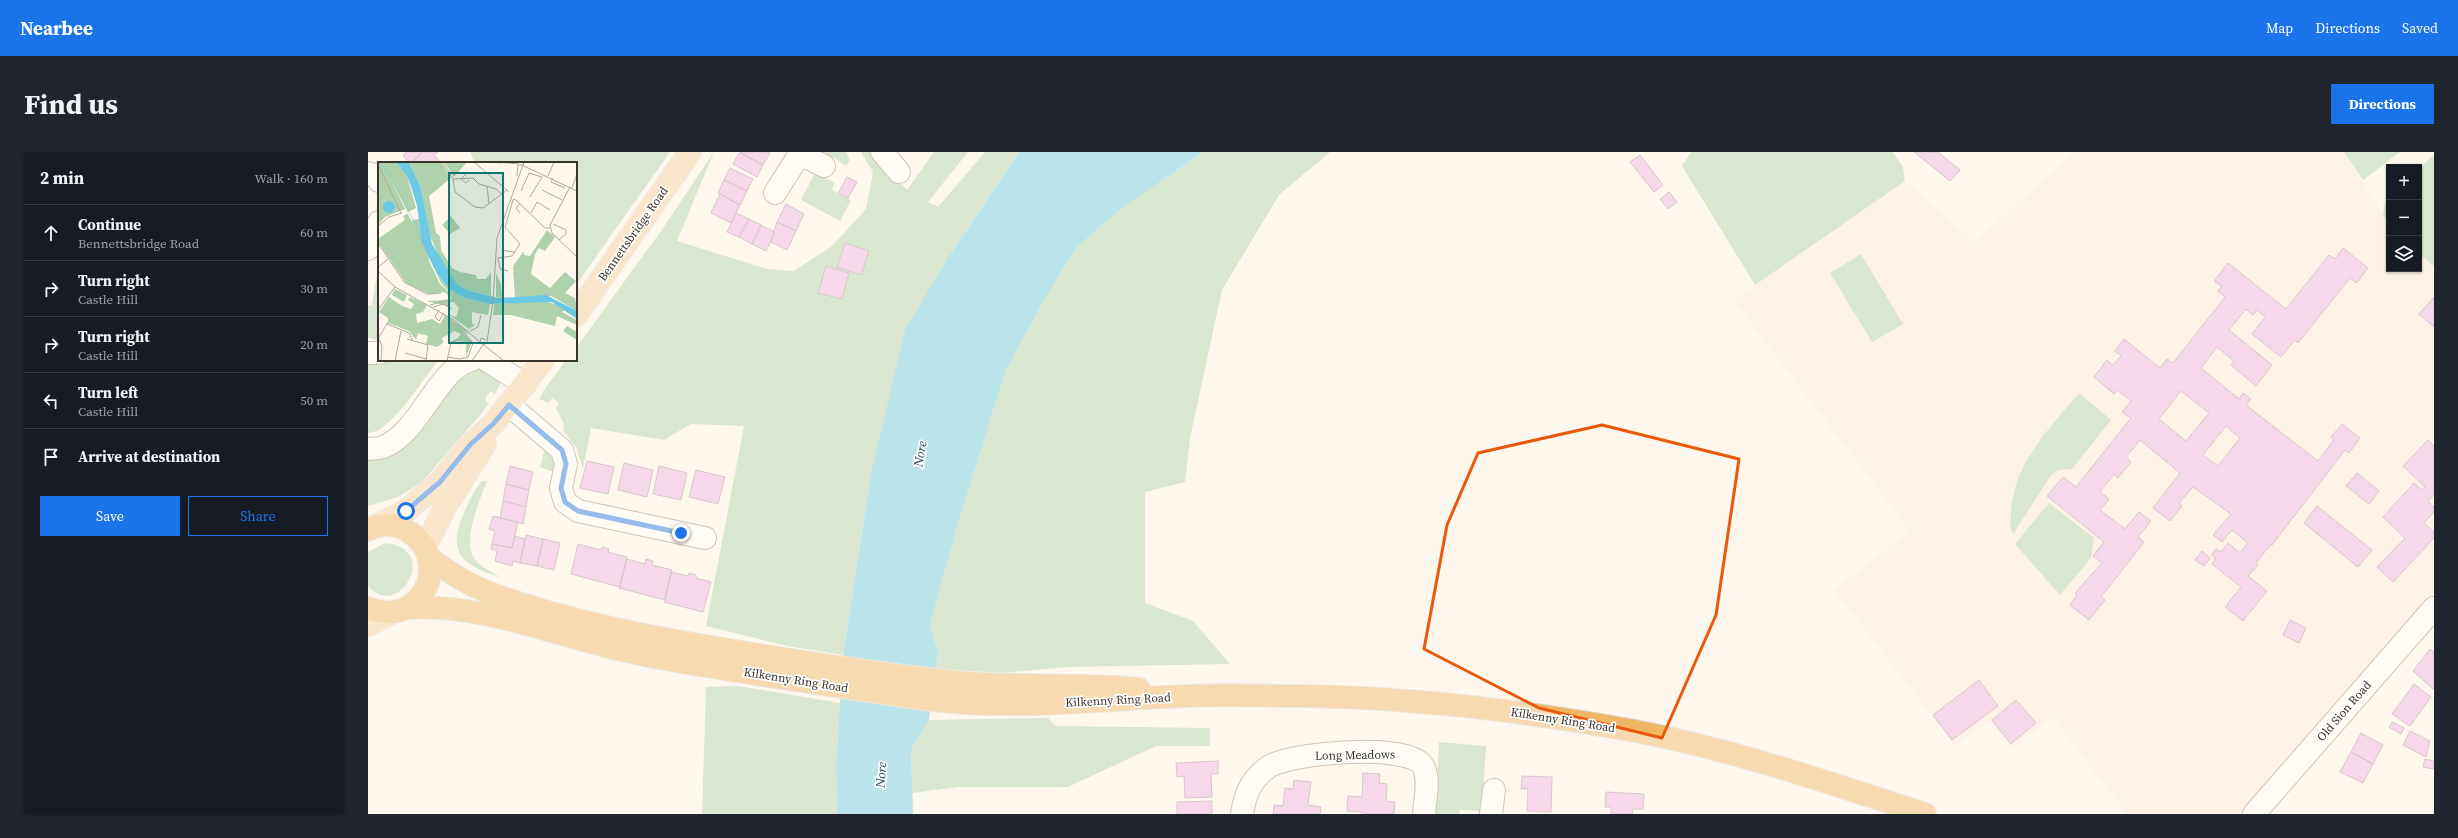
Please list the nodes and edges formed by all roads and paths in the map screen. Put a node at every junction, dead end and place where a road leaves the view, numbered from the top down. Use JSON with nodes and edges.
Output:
{"nodes":[{"id":1,"x":690,"y":152,"type":"edge"},
{"id":2,"x":882,"y":152,"type":"edge"},
{"id":3,"x":800,"y":153,"type":"edge"},
{"id":4,"x":824,"y":166,"type":"dead end"},
{"id":5,"x":899,"y":172,"type":"dead end"},
{"id":6,"x":368,"y":173,"type":"edge"},
{"id":7,"x":378,"y":180,"type":"edge"},
{"id":8,"x":775,"y":193,"type":"dead end"},
{"id":9,"x":378,"y":224,"type":"edge"},
{"id":10,"x":368,"y":249,"type":"edge"},
{"id":11,"x":577,"y":314,"type":"edge"},
{"id":12,"x":469,"y":361,"type":"edge"},
{"id":13,"x":488,"y":361,"type":"edge"},
{"id":14,"x":542,"y":361,"type":"edge"},
{"id":15,"x":525,"y":384,"type":"junction"},
{"id":16,"x":509,"y":405,"type":"junction"},
{"id":17,"x":494,"y":423,"type":"junction"},
{"id":18,"x":368,"y":449,"type":"edge"},
{"id":19,"x":372,"y":528,"type":"edge"},
{"id":20,"x":705,"y":540,"type":"dead end"},
{"id":21,"x":427,"y":552,"type":"junction"},
{"id":22,"x":368,"y":608,"type":"edge"},
{"id":23,"x":2434,"y":608,"type":"edge"},
{"id":24,"x":400,"y":610,"type":"junction"},
{"id":25,"x":368,"y":624,"type":"edge"},
{"id":26,"x":699,"y":655,"type":"junction"},
{"id":27,"x":1494,"y":790,"type":"dead end"},
{"id":28,"x":1242,"y":814,"type":"edge"},
{"id":29,"x":1424,"y":814,"type":"edge"},
{"id":30,"x":1491,"y":814,"type":"edge"},
{"id":31,"x":1925,"y":814,"type":"edge"},
{"id":32,"x":2254,"y":814,"type":"edge"}],
"edges":[{"from":1,"to":11,"type":"main road","name":"Bennettsbridge Road"},
{"from":2,"to":5,"type":"street"},
{"from":3,"to":4,"type":"street"},
{"from":3,"to":8,"type":"street"},
{"from":6,"to":7,"type":"street"},
{"from":9,"to":10,"type":"street"},
{"from":12,"to":18,"type":"street"},
{"from":13,"to":15,"type":"street"},
{"from":14,"to":15,"type":"main road"},
{"from":15,"to":16,"type":"main road"},
{"from":16,"to":17,"type":"main road"},
{"from":16,"to":20,"type":"street"},
{"from":17,"to":19,"type":"main road"},
{"from":17,"to":21,"type":"main road"},
{"from":19,"to":21,"type":"highway","name":"Kilkenny Ring Road"},
{"from":21,"to":24,"type":"highway"},
{"from":21,"to":26,"type":"highway","name":"Kilkenny Ring Road"},
{"from":22,"to":24,"type":"highway","name":"Kilkenny Ring Road"},
{"from":23,"to":32,"type":"street","name":"Old Sion Road"},
{"from":24,"to":25,"type":"main road"},
{"from":24,"to":26,"type":"highway","name":"Kilkenny Ring Road"},
{"from":26,"to":31,"type":"highway","name":"Kilkenny Ring Road"},
{"from":27,"to":30,"type":"street"},
{"from":28,"to":29,"type":"street","name":"Long Meadows"}]}
